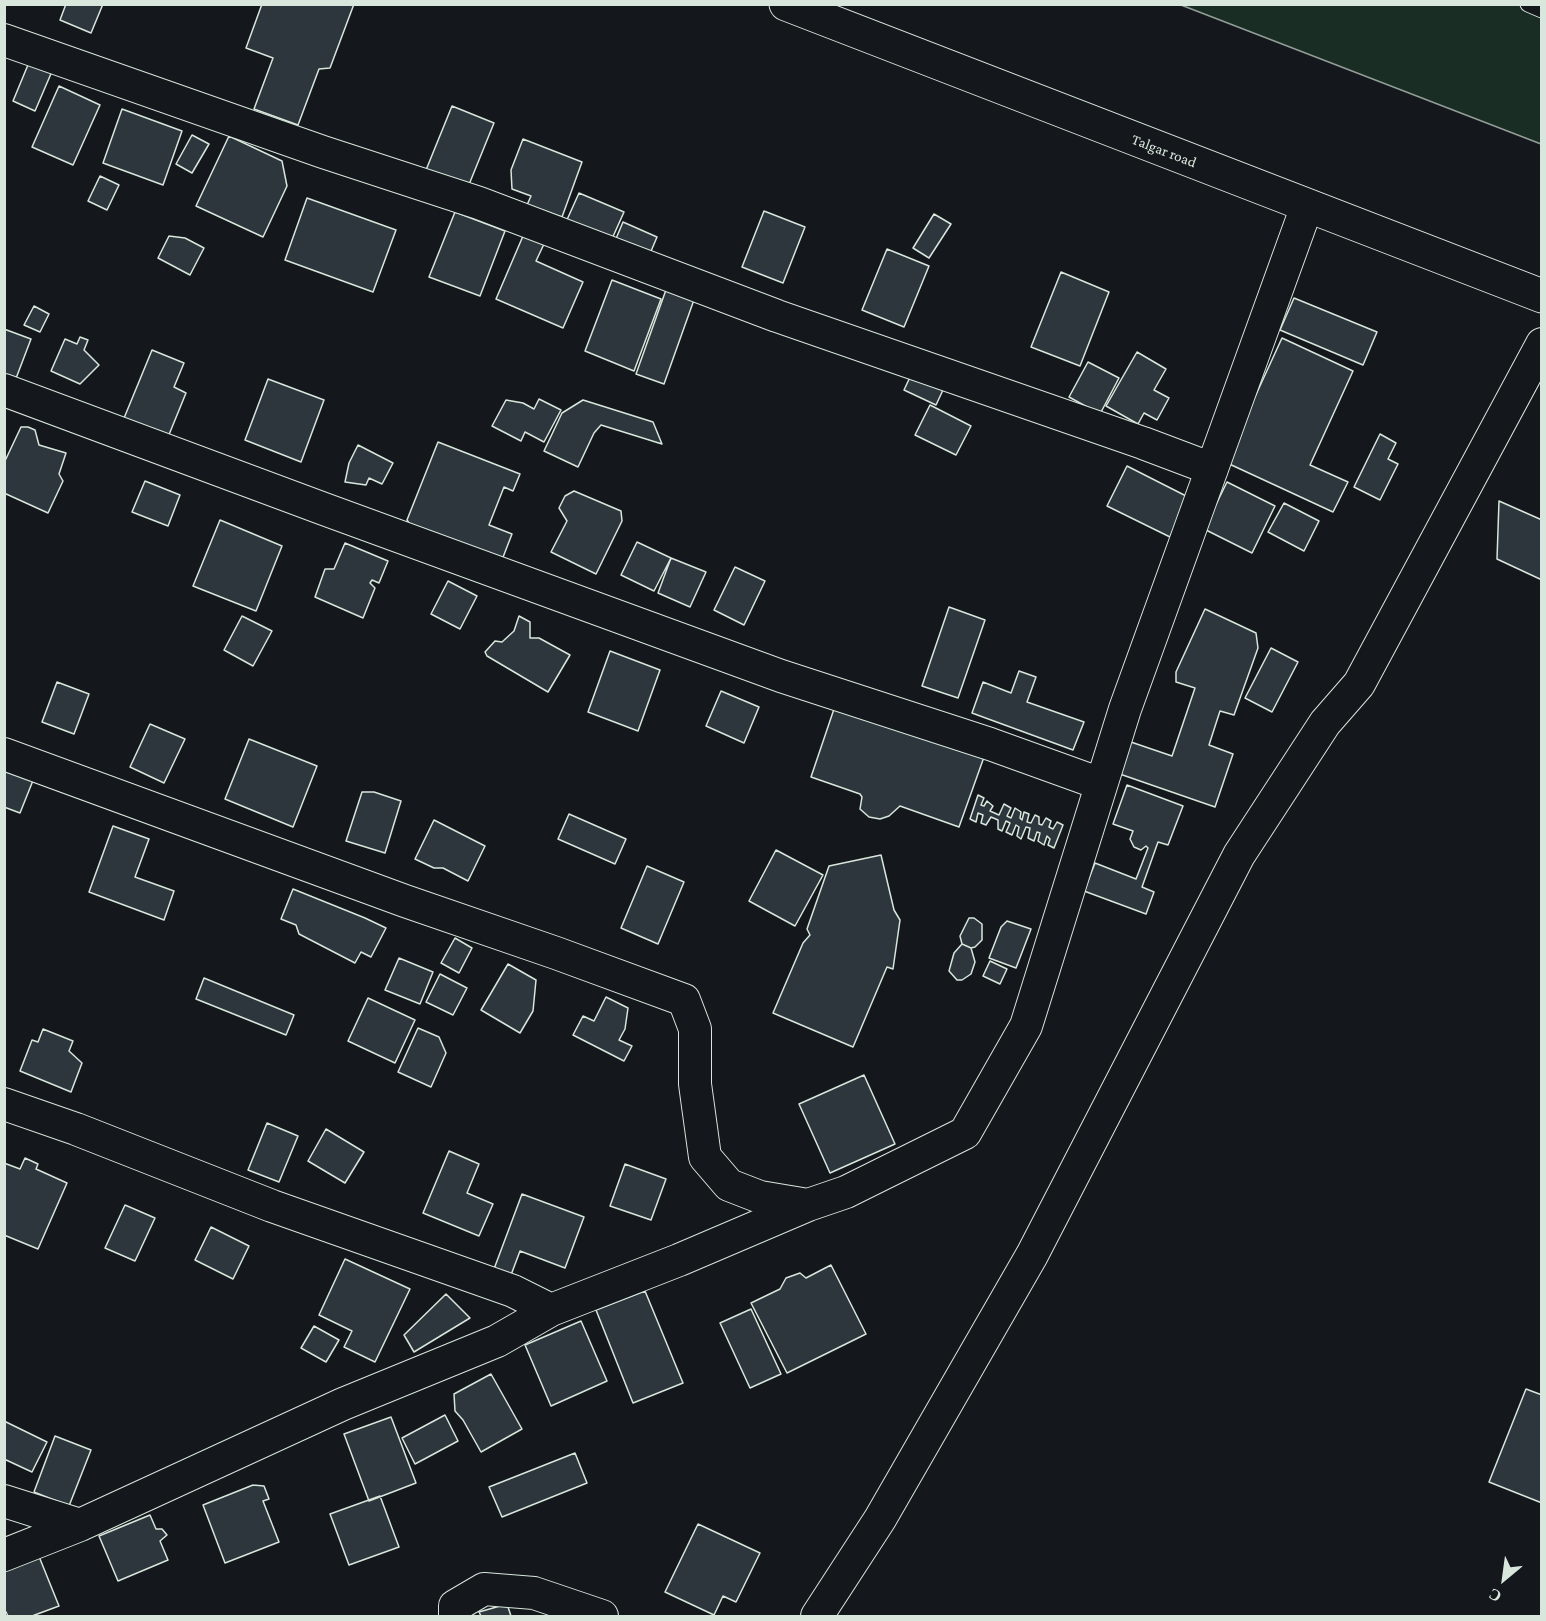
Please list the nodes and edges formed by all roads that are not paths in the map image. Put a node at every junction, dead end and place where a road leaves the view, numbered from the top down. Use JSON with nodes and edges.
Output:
{"nodes":[{"id":1,"x":786,"y":4,"type":"edge"},
{"id":2,"x":1528,"y":4,"type":"edge"},
{"id":3,"x":1542,"y":10,"type":"edge"},
{"id":4,"x":4,"y":40,"type":"edge"},
{"id":5,"x":1307,"y":206,"type":"junction"},
{"id":6,"x":1542,"y":297,"type":"edge"},
{"id":7,"x":1542,"y":344,"type":"edge"},
{"id":8,"x":4,"y":390,"type":"edge"},
{"id":9,"x":1212,"y":469,"type":"junction"},
{"id":10,"x":4,"y":754,"type":"edge"},
{"id":11,"x":1101,"y":784,"type":"junction"},
{"id":12,"x":4,"y":1104,"type":"edge"},
{"id":13,"x":808,"y":1205,"type":"junction"},
{"id":14,"x":551,"y":1310,"type":"junction"},
{"id":15,"x":4,"y":1501,"type":"edge"},
{"id":16,"x":80,"y":1525,"type":"junction"},
{"id":17,"x":4,"y":1555,"type":"edge"},
{"id":18,"x":451,"y":1615,"type":"edge"},
{"id":19,"x":602,"y":1617,"type":"edge"},
{"id":20,"x":818,"y":1617,"type":"edge"}],
"edges":[{"from":1,"to":5,"type":"main road","name":"Talgar road"},
{"from":2,"to":3,"type":"lane"},
{"from":4,"to":9,"type":"street"},
{"from":5,"to":6,"type":"main road","name":"Talgar road"},
{"from":5,"to":9,"type":"street"},
{"from":7,"to":20,"type":"street"},
{"from":8,"to":11,"type":"street"},
{"from":9,"to":11,"type":"street"},
{"from":10,"to":13,"type":"street"},
{"from":11,"to":13,"type":"street"},
{"from":12,"to":14,"type":"street"},
{"from":13,"to":14,"type":"street"},
{"from":14,"to":16,"type":"street"},
{"from":15,"to":16,"type":"street"},
{"from":16,"to":17,"type":"street"},
{"from":18,"to":19,"type":"street"}]}
